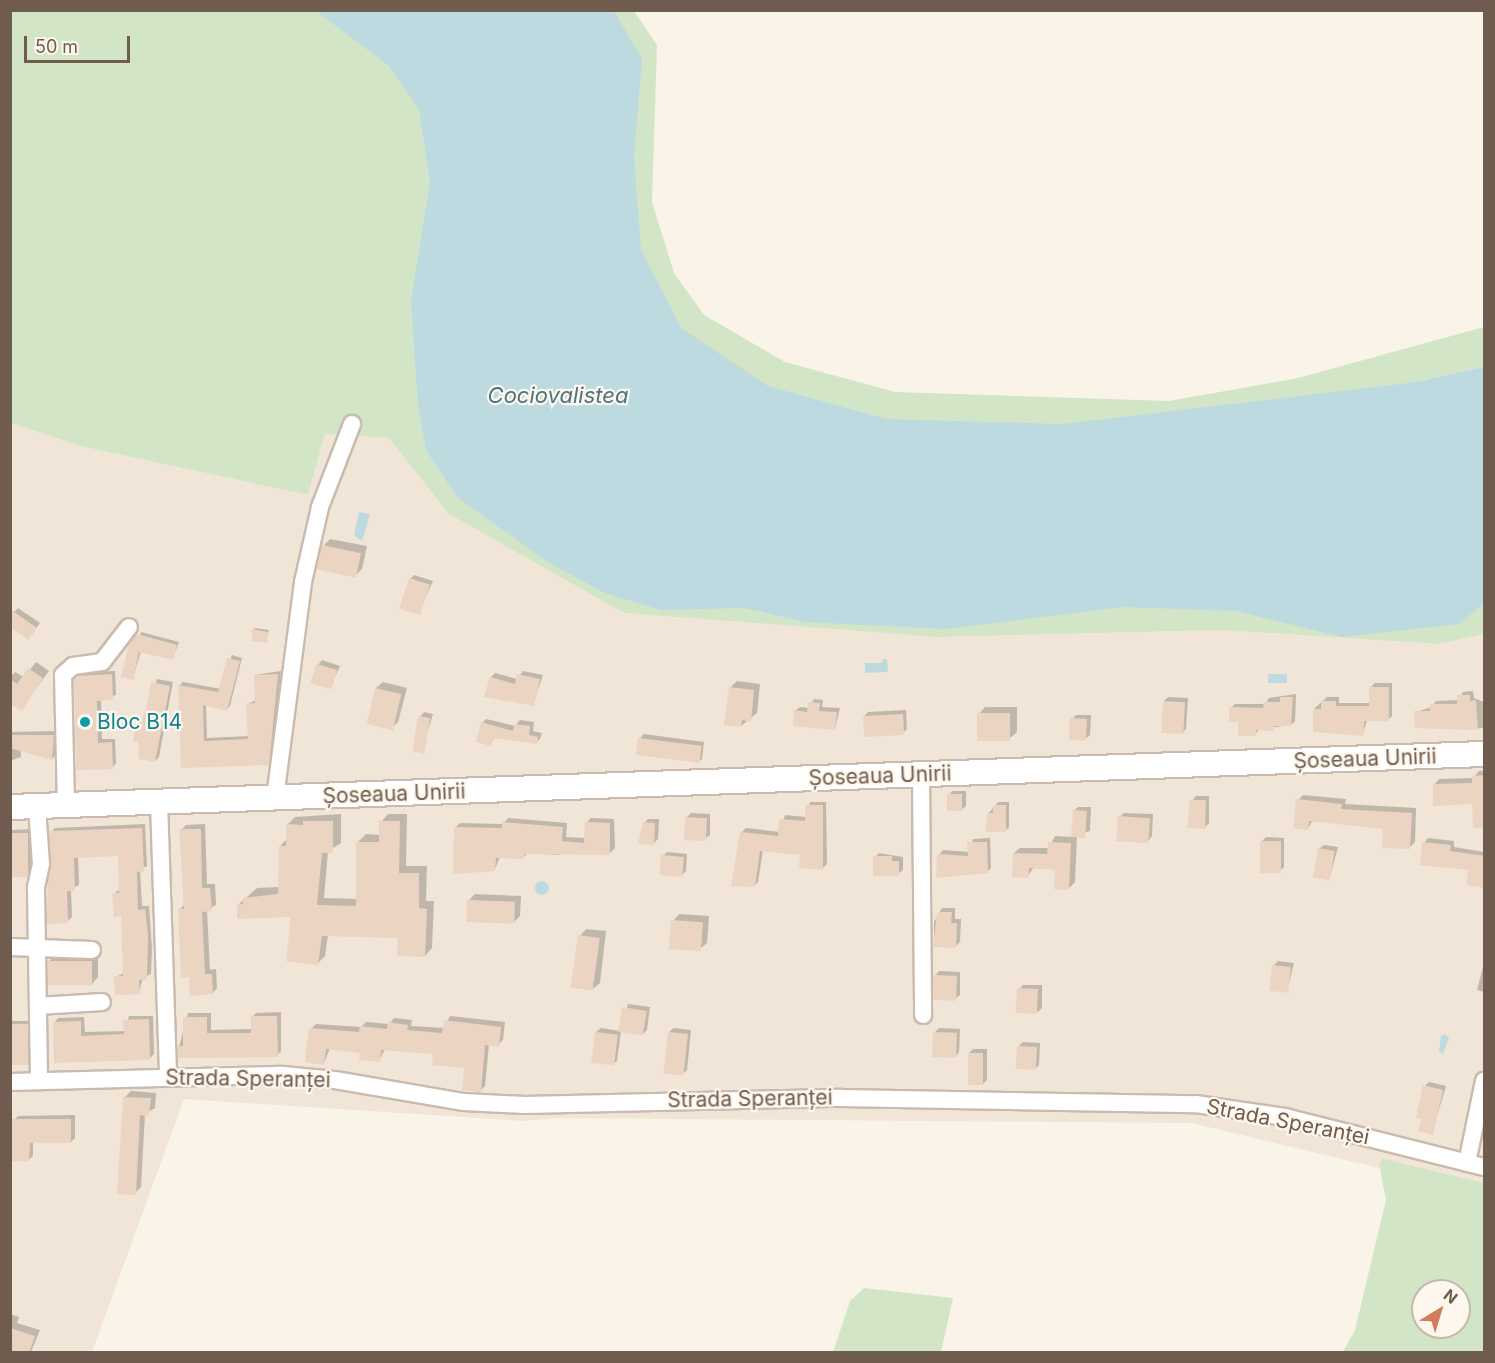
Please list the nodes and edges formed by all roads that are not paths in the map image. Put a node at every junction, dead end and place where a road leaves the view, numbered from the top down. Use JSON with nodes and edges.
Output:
{"nodes":[{"id":1,"x":352,"y":424,"type":"dead end"},
{"id":2,"x":129,"y":627,"type":"dead end"},
{"id":3,"x":1485,"y":754,"type":"edge"},
{"id":4,"x":921,"y":774,"type":"junction"},
{"id":5,"x":275,"y":798,"type":"junction"},
{"id":6,"x":159,"y":802,"type":"junction"},
{"id":7,"x":66,"y":806,"type":"junction"},
{"id":8,"x":10,"y":807,"type":"edge"},
{"id":9,"x":37,"y":807,"type":"junction"},
{"id":10,"x":10,"y":947,"type":"edge"},
{"id":11,"x":39,"y":948,"type":"junction"},
{"id":12,"x":92,"y":950,"type":"dead end"},
{"id":13,"x":102,"y":1002,"type":"dead end"},
{"id":14,"x":38,"y":1006,"type":"junction"},
{"id":15,"x":923,"y":1015,"type":"dead end"},
{"id":16,"x":168,"y":1076,"type":"junction"},
{"id":17,"x":39,"y":1081,"type":"junction"},
{"id":18,"x":1485,"y":1081,"type":"edge"},
{"id":19,"x":10,"y":1082,"type":"edge"},
{"id":20,"x":1467,"y":1163,"type":"junction"},
{"id":21,"x":1485,"y":1167,"type":"edge"}],
"edges":[{"from":1,"to":5,"type":"street"},
{"from":2,"to":7,"type":"street"},
{"from":3,"to":4,"type":"main road","name":"Șoseaua Unirii"},
{"from":4,"to":5,"type":"main road","name":"Șoseaua Unirii"},
{"from":4,"to":15,"type":"street"},
{"from":5,"to":6,"type":"main road","name":"Șoseaua Unirii"},
{"from":6,"to":7,"type":"main road","name":"Șoseaua Unirii"},
{"from":6,"to":16,"type":"street"},
{"from":7,"to":9,"type":"main road","name":"Șoseaua Unirii"},
{"from":8,"to":9,"type":"main road","name":"Șoseaua Unirii"},
{"from":9,"to":11,"type":"street"},
{"from":10,"to":11,"type":"street"},
{"from":11,"to":12,"type":"street"},
{"from":11,"to":14,"type":"street"},
{"from":13,"to":14,"type":"street"},
{"from":14,"to":17,"type":"street"},
{"from":16,"to":17,"type":"street","name":"Strada Speranței"},
{"from":16,"to":20,"type":"street","name":"Strada Speranței"},
{"from":17,"to":19,"type":"street","name":"Strada Speranței"},
{"from":18,"to":20,"type":"street"},
{"from":20,"to":21,"type":"street","name":"Strada Speranței"}]}
